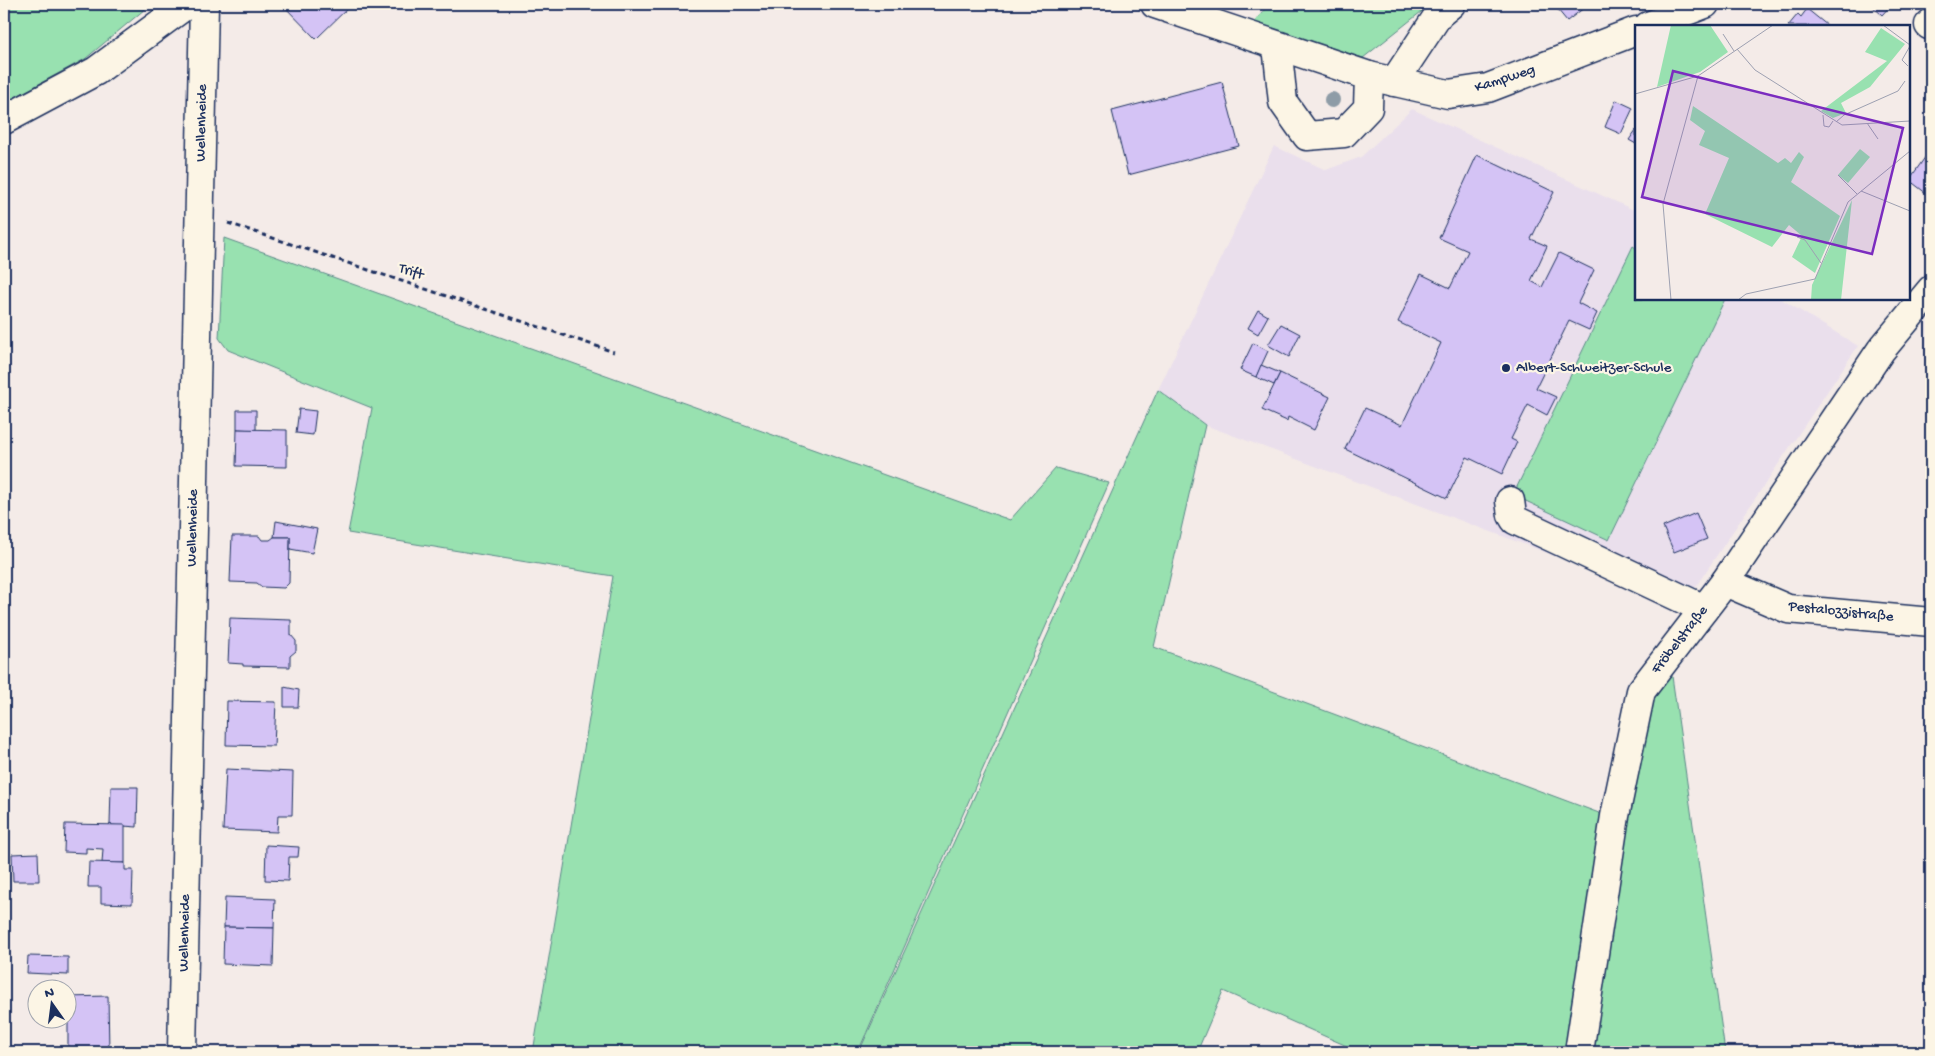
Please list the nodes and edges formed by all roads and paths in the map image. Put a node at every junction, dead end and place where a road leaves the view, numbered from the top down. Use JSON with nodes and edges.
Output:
{"nodes":[{"id":1,"x":187,"y":4,"type":"edge"},
{"id":2,"x":204,"y":4,"type":"edge"},
{"id":3,"x":1155,"y":4,"type":"edge"},
{"id":4,"x":1451,"y":4,"type":"edge"},
{"id":5,"x":1705,"y":4,"type":"edge"},
{"id":6,"x":1651,"y":25,"type":"edge"},
{"id":7,"x":1635,"y":31,"type":"edge"},
{"id":8,"x":1277,"y":46,"type":"junction"},
{"id":9,"x":1381,"y":79,"type":"junction"},
{"id":10,"x":4,"y":120,"type":"edge"},
{"id":11,"x":201,"y":214,"type":"junction"},
{"id":12,"x":1931,"y":290,"type":"edge"},
{"id":13,"x":614,"y":352,"type":"dead end"},
{"id":14,"x":1510,"y":501,"type":"dead end"},
{"id":15,"x":1725,"y":582,"type":"junction"},
{"id":16,"x":1704,"y":610,"type":"junction"},
{"id":17,"x":1931,"y":622,"type":"edge"},
{"id":18,"x":182,"y":1052,"type":"edge"},
{"id":19,"x":1579,"y":1052,"type":"edge"}],
"edges":[{"from":1,"to":10,"type":"street"},
{"from":2,"to":11,"type":"street","name":"Wellenheide"},
{"from":3,"to":8,"type":"street","name":"Kampweg"},
{"from":4,"to":9,"type":"street"},
{"from":5,"to":6,"type":"street"},
{"from":7,"to":9,"type":"street","name":"Kampweg"},
{"from":8,"to":9,"type":"street","name":"Kampweg"},
{"from":8,"to":9,"type":"street"},
{"from":11,"to":13,"type":"path","name":"Trift"},
{"from":11,"to":18,"type":"street","name":"Wellenheide"},
{"from":12,"to":15,"type":"street","name":"Fröbelstraße"},
{"from":14,"to":16,"type":"street"},
{"from":15,"to":16,"type":"street","name":"Fröbelstraße"},
{"from":15,"to":17,"type":"street","name":"Pestalozzistraße"},
{"from":16,"to":19,"type":"street","name":"Fröbelstraße"}]}
